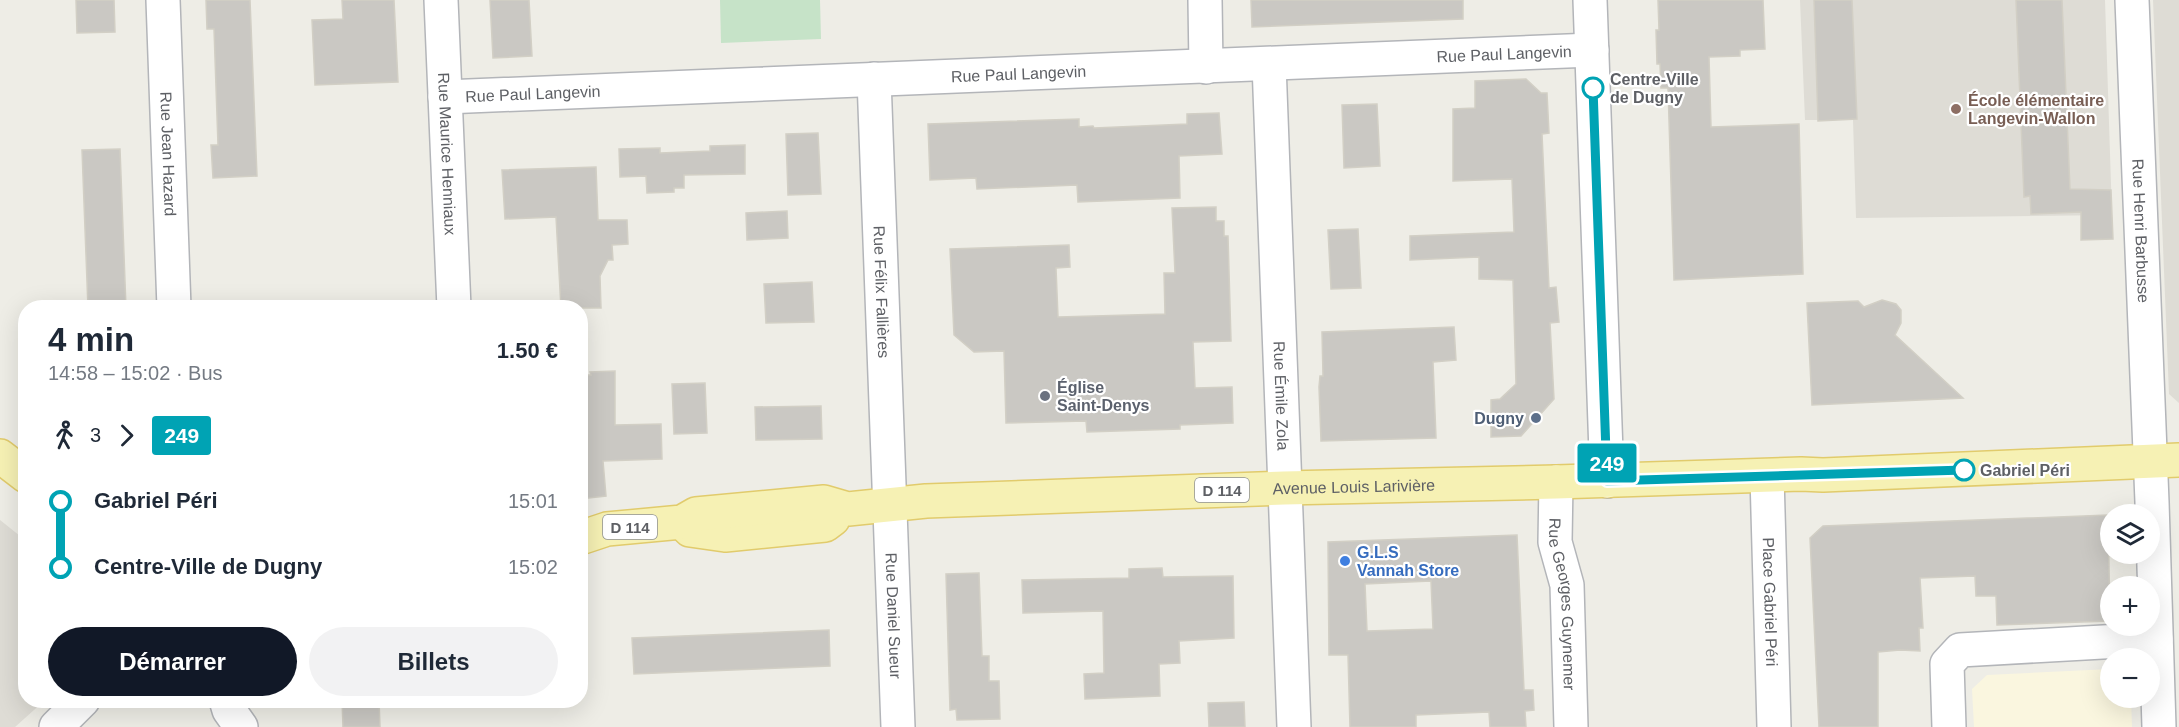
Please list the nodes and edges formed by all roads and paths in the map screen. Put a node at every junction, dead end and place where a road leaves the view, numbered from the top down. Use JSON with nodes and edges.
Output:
{"nodes":[{"id":1,"x":163,"y":0,"type":"edge"},
{"id":2,"x":441,"y":0,"type":"edge"},
{"id":3,"x":1205,"y":0,"type":"edge"},
{"id":4,"x":1590,"y":0,"type":"edge"},
{"id":5,"x":2132,"y":0,"type":"edge"},
{"id":6,"x":1592,"y":50,"type":"junction"},
{"id":7,"x":1269,"y":64,"type":"junction"},
{"id":8,"x":1206,"y":67,"type":"junction"},
{"id":9,"x":874,"y":79,"type":"junction"},
{"id":10,"x":445,"y":97,"type":"junction"},
{"id":11,"x":174,"y":300,"type":"edge"},
{"id":12,"x":454,"y":300,"type":"edge"},
{"id":13,"x":0,"y":456,"type":"edge"},
{"id":14,"x":2165,"y":461,"type":"edge"},
{"id":15,"x":18,"y":470,"type":"edge"},
{"id":16,"x":1767,"y":476,"type":"junction"},
{"id":17,"x":1607,"y":481,"type":"junction"},
{"id":18,"x":1556,"y":482,"type":"junction"},
{"id":19,"x":1284,"y":488,"type":"junction"},
{"id":20,"x":889,"y":504,"type":"junction"},
{"id":21,"x":588,"y":535,"type":"edge"},
{"id":22,"x":2156,"y":639,"type":"junction"},
{"id":23,"x":75,"y":708,"type":"edge"},
{"id":24,"x":228,"y":708,"type":"edge"},
{"id":25,"x":56,"y":727,"type":"edge"},
{"id":26,"x":240,"y":727,"type":"edge"},
{"id":27,"x":898,"y":727,"type":"edge"},
{"id":28,"x":1294,"y":727,"type":"edge"},
{"id":29,"x":1571,"y":727,"type":"edge"},
{"id":30,"x":1774,"y":727,"type":"edge"},
{"id":31,"x":1948,"y":727,"type":"edge"},
{"id":32,"x":2159,"y":727,"type":"edge"}],
"edges":[{"from":1,"to":11,"type":"street","name":"Rue Jean Hazard"},
{"from":2,"to":10,"type":"street","name":"Rue Maurice Henniaux"},
{"from":3,"to":8,"type":"street"},
{"from":4,"to":6,"type":"street"},
{"from":5,"to":14,"type":"street","name":"Rue Henri Barbusse"},
{"from":6,"to":7,"type":"street","name":"Rue Paul Langevin"},
{"from":6,"to":17,"type":"street"},
{"from":7,"to":8,"type":"street","name":"Rue Paul Langevin"},
{"from":7,"to":19,"type":"street","name":"Rue Émile Zola"},
{"from":8,"to":9,"type":"street","name":"Rue Paul Langevin"},
{"from":9,"to":10,"type":"street","name":"Rue Paul Langevin"},
{"from":9,"to":20,"type":"street","name":"Rue Félix Fallières"},
{"from":10,"to":12,"type":"street","name":"Rue Maurice Henniaux"},
{"from":13,"to":15,"type":"main road"},
{"from":14,"to":16,"type":"main road","number":"D 114"},
{"from":14,"to":22,"type":"street","name":"Rue Henri Barbusse"},
{"from":16,"to":17,"type":"main road","number":"D 114"},
{"from":16,"to":30,"type":"street","name":"Place Gabriel Péri"},
{"from":17,"to":18,"type":"main road","name":"Avenue Louis Larivière","number":"D 114"},
{"from":18,"to":19,"type":"main road","name":"Avenue Louis Larivière","number":"D 114"},
{"from":18,"to":29,"type":"street","name":"Rue Georges Guynemer"},
{"from":19,"to":20,"type":"main road","name":"Avenue Louis Larivière","number":"D 114"},
{"from":19,"to":28,"type":"street","name":"Rue Émile Zola"},
{"from":20,"to":21,"type":"main road","name":"Avenue Louis Larivière","number":"D 114"},
{"from":20,"to":27,"type":"street","name":"Rue Daniel Sueur"},
{"from":22,"to":31,"type":"street"},
{"from":22,"to":32,"type":"street","name":"Rue Henri Barbusse"},
{"from":23,"to":25,"type":"street"},
{"from":24,"to":26,"type":"street"}]}
